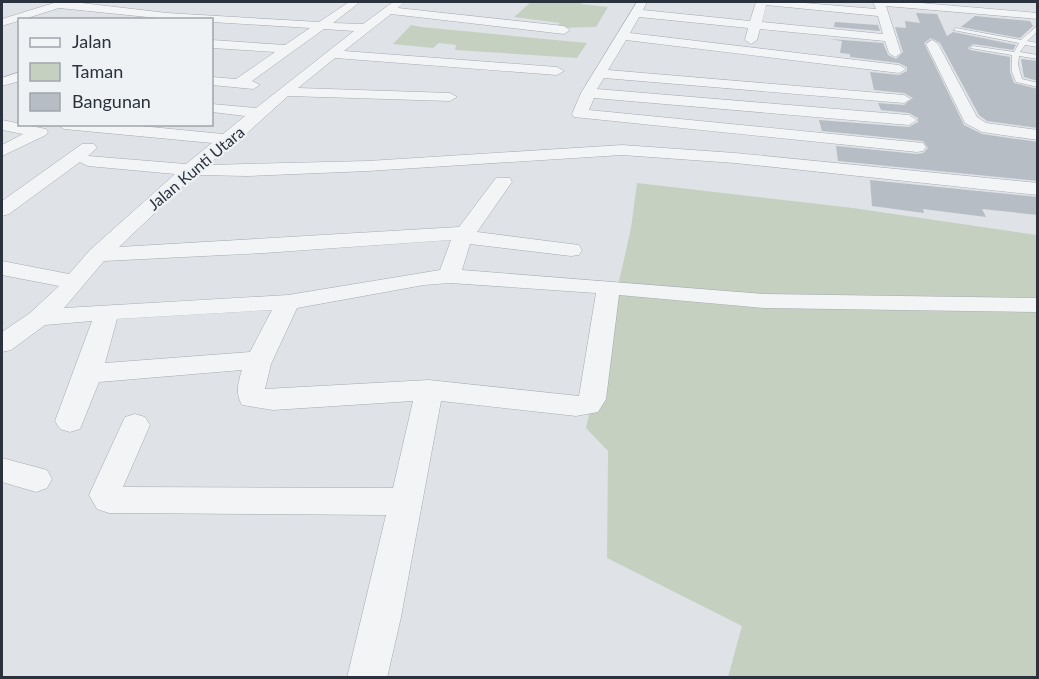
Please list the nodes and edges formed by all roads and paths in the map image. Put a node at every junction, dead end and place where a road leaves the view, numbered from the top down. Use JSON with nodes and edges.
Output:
{"nodes":[{"id":1,"x":355,"y":2,"type":"edge"},
{"id":2,"x":63,"y":3,"type":"edge"},
{"id":3,"x":178,"y":4,"type":"dead end"},
{"id":4,"x":391,"y":4,"type":"edge"},
{"id":5,"x":244,"y":7,"type":"dead end"},
{"id":6,"x":30,"y":11,"type":"junction"},
{"id":7,"x":315,"y":11,"type":"dead end"},
{"id":8,"x":338,"y":12,"type":"junction"},
{"id":9,"x":638,"y":13,"type":"edge"},
{"id":10,"x":1038,"y":16,"type":"edge"},
{"id":11,"x":160,"y":17,"type":"edge"},
{"id":12,"x":56,"y":18,"type":"edge"},
{"id":13,"x":192,"y":18,"type":"edge"},
{"id":14,"x":213,"y":19,"type":"edge"},
{"id":15,"x":223,"y":19,"type":"junction"},
{"id":16,"x":5,"y":20,"type":"edge"},
{"id":17,"x":751,"y":22,"type":"edge"},
{"id":18,"x":213,"y":25,"type":"edge"},
{"id":19,"x":321,"y":26,"type":"junction"},
{"id":20,"x":886,"y":26,"type":"edge"},
{"id":21,"x":1038,"y":27,"type":"edge"},
{"id":22,"x":364,"y":28,"type":"junction"},
{"id":23,"x":564,"y":30,"type":"dead end"},
{"id":24,"x":956,"y":30,"type":"dead end"},
{"id":25,"x":213,"y":34,"type":"edge"},
{"id":26,"x":302,"y":39,"type":"junction"},
{"id":27,"x":796,"y":42,"type":"dead end"},
{"id":28,"x":1021,"y":42,"type":"junction"},
{"id":29,"x":213,"y":44,"type":"edge"},
{"id":30,"x":932,"y":44,"type":"dead end"},
{"id":31,"x":1038,"y":45,"type":"edge"},
{"id":32,"x":974,"y":48,"type":"dead end"},
{"id":33,"x":288,"y":49,"type":"junction"},
{"id":34,"x":333,"y":54,"type":"junction"},
{"id":35,"x":1016,"y":54,"type":"junction"},
{"id":36,"x":1038,"y":57,"type":"edge"},
{"id":37,"x":243,"y":63,"type":"dead end"},
{"id":38,"x":265,"y":64,"type":"junction"},
{"id":39,"x":2,"y":66,"type":"edge"},
{"id":40,"x":18,"y":67,"type":"edge"},
{"id":41,"x":557,"y":71,"type":"dead end"},
{"id":42,"x":601,"y":74,"type":"junction"},
{"id":43,"x":900,"y":75,"type":"junction"},
{"id":44,"x":18,"y":77,"type":"edge"},
{"id":45,"x":213,"y":81,"type":"edge"},
{"id":46,"x":2,"y":82,"type":"edge"},
{"id":47,"x":238,"y":84,"type":"junction"},
{"id":48,"x":1038,"y":85,"type":"edge"},
{"id":49,"x":741,"y":86,"type":"junction"},
{"id":50,"x":287,"y":90,"type":"junction"},
{"id":51,"x":588,"y":93,"type":"junction"},
{"id":52,"x":450,"y":97,"type":"dead end"},
{"id":53,"x":904,"y":99,"type":"junction"},
{"id":54,"x":740,"y":106,"type":"junction"},
{"id":55,"x":213,"y":108,"type":"edge"},
{"id":56,"x":261,"y":113,"type":"junction"},
{"id":57,"x":909,"y":120,"type":"junction"},
{"id":58,"x":2,"y":125,"type":"edge"},
{"id":59,"x":54,"y":126,"type":"edge"},
{"id":60,"x":85,"y":126,"type":"edge"},
{"id":61,"x":741,"y":129,"type":"junction"},
{"id":62,"x":40,"y":132,"type":"junction"},
{"id":63,"x":1038,"y":135,"type":"edge"},
{"id":64,"x":229,"y":140,"type":"junction"},
{"id":65,"x":917,"y":147,"type":"junction"},
{"id":66,"x":2,"y":151,"type":"edge"},
{"id":67,"x":741,"y":158,"type":"junction"},
{"id":68,"x":190,"y":170,"type":"junction"},
{"id":69,"x":924,"y":178,"type":"junction"},
{"id":70,"x":503,"y":182,"type":"dead end"},
{"id":71,"x":1038,"y":189,"type":"edge"},
{"id":72,"x":2,"y":210,"type":"edge"},
{"id":73,"x":465,"y":235,"type":"junction"},
{"id":74,"x":98,"y":255,"type":"junction"},
{"id":75,"x":2,"y":268,"type":"edge"},
{"id":76,"x":450,"y":276,"type":"junction"},
{"id":77,"x":75,"y":282,"type":"junction"},
{"id":78,"x":563,"y":283,"type":"junction"},
{"id":79,"x":608,"y":288,"type":"junction"},
{"id":80,"x":288,"y":302,"type":"junction"},
{"id":81,"x":1038,"y":305,"type":"edge"},
{"id":82,"x":107,"y":313,"type":"junction"},
{"id":83,"x":39,"y":318,"type":"junction"},
{"id":84,"x":2,"y":344,"type":"edge"},
{"id":85,"x":259,"y":360,"type":"junction"},
{"id":86,"x":88,"y":374,"type":"junction"},
{"id":87,"x":429,"y":390,"type":"junction"},
{"id":88,"x":70,"y":421,"type":"dead end"},
{"id":89,"x":135,"y":425,"type":"dead end"},
{"id":90,"x":2,"y":470,"type":"edge"},
{"id":91,"x":36,"y":479,"type":"dead end"},
{"id":92,"x":406,"y":502,"type":"junction"},
{"id":93,"x":367,"y":678,"type":"edge"}],
"edges":[{"from":1,"to":8,"type":"street"},
{"from":2,"to":6,"type":"street"},
{"from":2,"to":11,"type":"street"},
{"from":3,"to":11,"type":"street"},
{"from":4,"to":22,"type":"street","name":"Jalan Kunti Utara"},
{"from":4,"to":23,"type":"street"},
{"from":5,"to":15,"type":"street"},
{"from":6,"to":12,"type":"street"},
{"from":6,"to":16,"type":"street"},
{"from":7,"to":8,"type":"street"},
{"from":8,"to":19,"type":"street"},
{"from":9,"to":17,"type":"street"},
{"from":9,"to":17,"type":"street"},
{"from":9,"to":42,"type":"street"},
{"from":10,"to":20,"type":"street"},
{"from":11,"to":13,"type":"street"},
{"from":14,"to":15,"type":"street"},
{"from":15,"to":18,"type":"street"},
{"from":15,"to":19,"type":"street"},
{"from":17,"to":20,"type":"street"},
{"from":17,"to":20,"type":"street"},
{"from":17,"to":27,"type":"street"},
{"from":17,"to":43,"type":"street"},
{"from":17,"to":49,"type":"street"},
{"from":19,"to":22,"type":"street"},
{"from":19,"to":26,"type":"street"},
{"from":20,"to":43,"type":"street"},
{"from":21,"to":28,"type":"lane"},
{"from":22,"to":34,"type":"street","name":"Jalan Kunti Utara"},
{"from":24,"to":28,"type":"lane"},
{"from":25,"to":26,"type":"street"},
{"from":26,"to":33,"type":"street"},
{"from":28,"to":31,"type":"lane"},
{"from":28,"to":35,"type":"lane"},
{"from":29,"to":33,"type":"street"},
{"from":30,"to":63,"type":"street"},
{"from":32,"to":35,"type":"lane"},
{"from":33,"to":38,"type":"street"},
{"from":34,"to":41,"type":"street"},
{"from":34,"to":50,"type":"street","name":"Jalan Kunti Utara"},
{"from":35,"to":36,"type":"lane"},
{"from":35,"to":48,"type":"lane"},
{"from":37,"to":38,"type":"street"},
{"from":38,"to":47,"type":"street"},
{"from":39,"to":40,"type":"street"},
{"from":42,"to":49,"type":"street"},
{"from":42,"to":51,"type":"street"},
{"from":43,"to":53,"type":"street"},
{"from":44,"to":46,"type":"street"},
{"from":45,"to":47,"type":"street"},
{"from":47,"to":50,"type":"street"},
{"from":49,"to":53,"type":"street"},
{"from":49,"to":54,"type":"street"},
{"from":50,"to":52,"type":"street"},
{"from":50,"to":56,"type":"street","name":"Jalan Kunti Utara"},
{"from":51,"to":54,"type":"street"},
{"from":51,"to":61,"type":"street"},
{"from":53,"to":57,"type":"street"},
{"from":54,"to":57,"type":"street"},
{"from":54,"to":61,"type":"street"},
{"from":55,"to":56,"type":"street"},
{"from":56,"to":64,"type":"street","name":"Jalan Kunti Utara"},
{"from":57,"to":65,"type":"street"},
{"from":58,"to":62,"type":"street"},
{"from":59,"to":62,"type":"street"},
{"from":60,"to":64,"type":"street"},
{"from":61,"to":65,"type":"street"},
{"from":61,"to":67,"type":"street"},
{"from":62,"to":66,"type":"street"},
{"from":64,"to":68,"type":"street","name":"Jalan Kunti Utara"},
{"from":65,"to":69,"type":"street"},
{"from":67,"to":68,"type":"street"},
{"from":67,"to":69,"type":"street"},
{"from":68,"to":72,"type":"street"},
{"from":68,"to":74,"type":"street","name":"Jalan Kunti Utara"},
{"from":69,"to":71,"type":"street"},
{"from":70,"to":73,"type":"street"},
{"from":73,"to":74,"type":"street"},
{"from":73,"to":76,"type":"street"},
{"from":73,"to":78,"type":"street"},
{"from":74,"to":77,"type":"street","name":"Jalan Kunti Utara"},
{"from":75,"to":77,"type":"street"},
{"from":76,"to":78,"type":"street"},
{"from":76,"to":80,"type":"street"},
{"from":77,"to":83,"type":"street","name":"Jalan Kunti Utara"},
{"from":78,"to":79,"type":"street"},
{"from":79,"to":81,"type":"street"},
{"from":79,"to":87,"type":"street"},
{"from":80,"to":82,"type":"street"},
{"from":80,"to":85,"type":"street"},
{"from":82,"to":83,"type":"street"},
{"from":82,"to":86,"type":"street"},
{"from":83,"to":84,"type":"street","name":"Jalan Kunti Utara"},
{"from":85,"to":86,"type":"street"},
{"from":85,"to":87,"type":"street"},
{"from":86,"to":88,"type":"street"},
{"from":87,"to":92,"type":"street"},
{"from":89,"to":92,"type":"street"},
{"from":90,"to":91,"type":"street"},
{"from":92,"to":93,"type":"street"}]}
